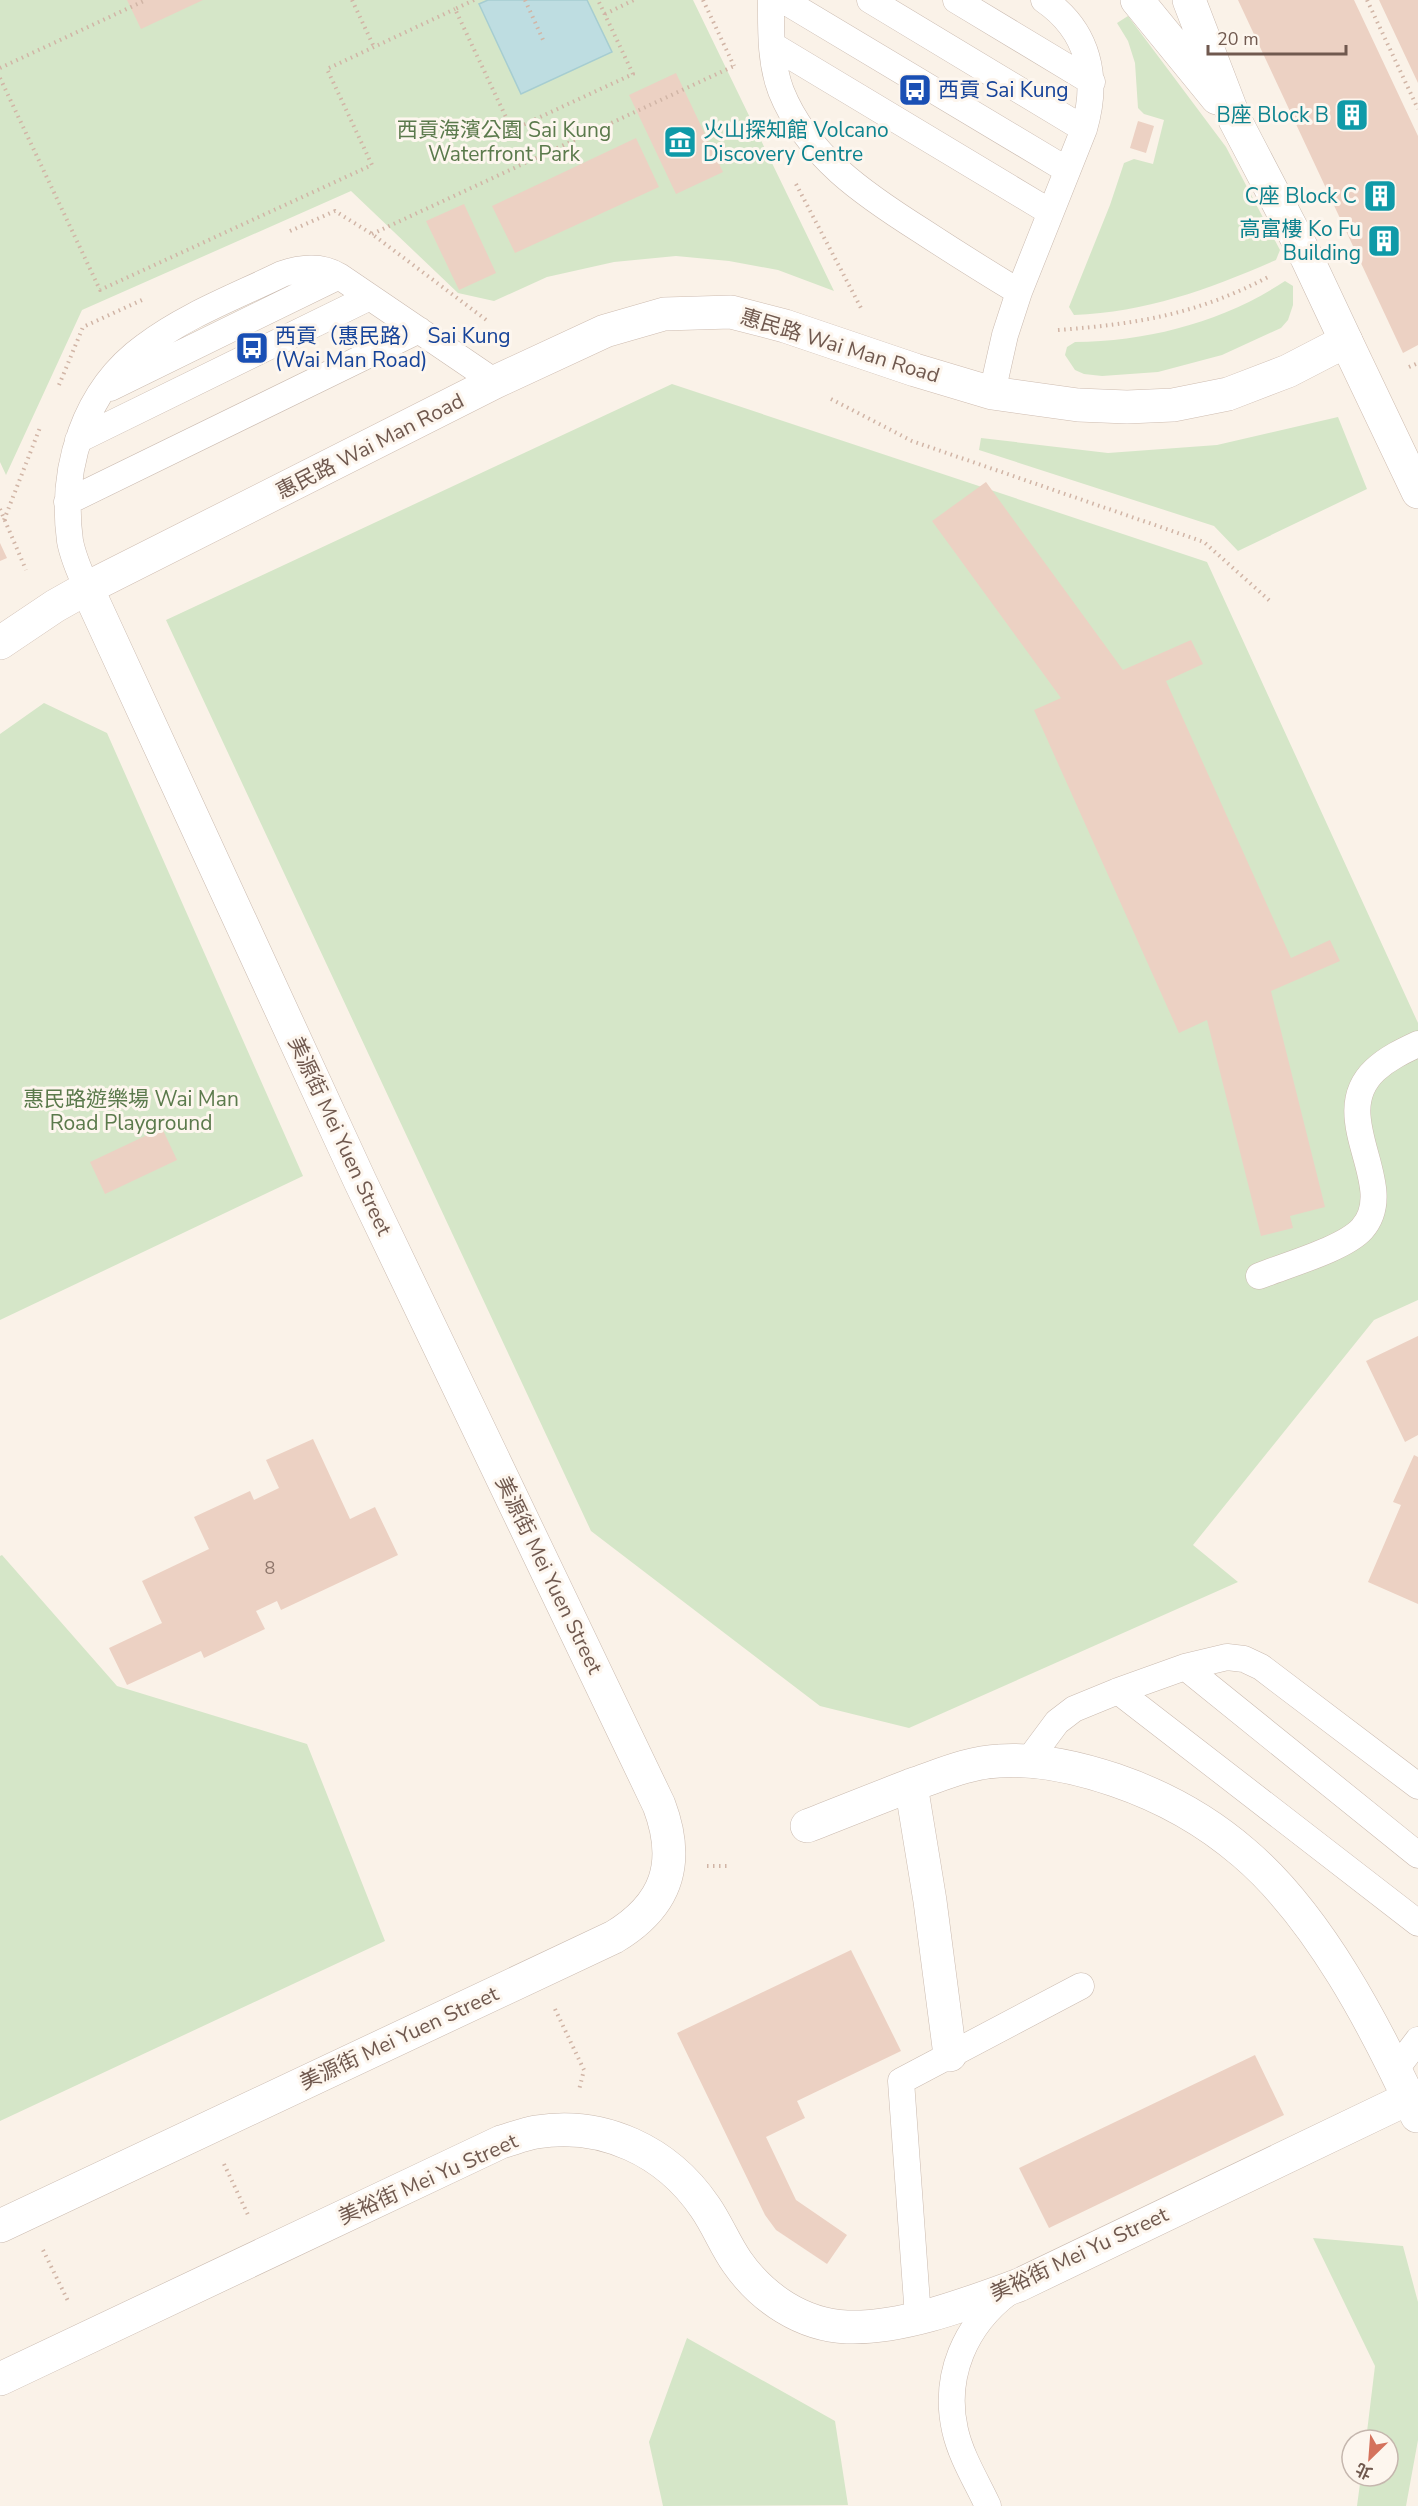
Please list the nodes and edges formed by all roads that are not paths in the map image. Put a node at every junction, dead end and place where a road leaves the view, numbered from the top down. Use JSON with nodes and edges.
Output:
{"nodes":[{"id":1,"x":771,"y":0,"type":"edge"},
{"id":2,"x":783,"y":0,"type":"edge"},
{"id":3,"x":870,"y":0,"type":"edge"},
{"id":4,"x":956,"y":0,"type":"edge"},
{"id":5,"x":1044,"y":0,"type":"edge"},
{"id":6,"x":1137,"y":0,"type":"edge"},
{"id":7,"x":1189,"y":0,"type":"edge"},
{"id":8,"x":772,"y":45,"type":"junction"},
{"id":9,"x":1092,"y":82,"type":"junction"},
{"id":10,"x":1235,"y":120,"type":"junction"},
{"id":11,"x":1084,"y":129,"type":"junction"},
{"id":12,"x":1067,"y":170,"type":"junction"},
{"id":13,"x":1050,"y":212,"type":"junction"},
{"id":14,"x":1019,"y":292,"type":"junction"},
{"id":15,"x":370,"y":297,"type":"junction"},
{"id":16,"x":419,"y":330,"type":"junction"},
{"id":17,"x":1346,"y":341,"type":"junction"},
{"id":18,"x":495,"y":382,"type":"junction"},
{"id":19,"x":992,"y":393,"type":"junction"},
{"id":20,"x":78,"y":440,"type":"junction"},
{"id":21,"x":1418,"y":492,"type":"edge"},
{"id":22,"x":67,"y":502,"type":"junction"},
{"id":23,"x":87,"y":588,"type":"junction"},
{"id":24,"x":0,"y":643,"type":"edge"},
{"id":25,"x":1418,"y":1044,"type":"edge"},
{"id":26,"x":1258,"y":1276,"type":"dead end"},
{"id":27,"x":1185,"y":1667,"type":"junction"},
{"id":28,"x":1118,"y":1691,"type":"junction"},
{"id":29,"x":1028,"y":1761,"type":"junction"},
{"id":30,"x":910,"y":1785,"type":"junction"},
{"id":31,"x":1418,"y":1786,"type":"edge"},
{"id":32,"x":807,"y":1826,"type":"dead end"},
{"id":33,"x":1418,"y":1855,"type":"edge"},
{"id":34,"x":1418,"y":1923,"type":"edge"},
{"id":35,"x":1081,"y":1986,"type":"dead end"},
{"id":36,"x":1418,"y":2040,"type":"edge"},
{"id":37,"x":950,"y":2055,"type":"junction"},
{"id":38,"x":1407,"y":2095,"type":"edge"},
{"id":39,"x":13,"y":2221,"type":"edge"},
{"id":40,"x":1019,"y":2285,"type":"junction"},
{"id":41,"x":918,"y":2317,"type":"junction"},
{"id":42,"x":0,"y":2379,"type":"edge"},
{"id":43,"x":988,"y":2506,"type":"edge"}],
"edges":[{"from":1,"to":8,"type":"lane"},
{"from":2,"to":12,"type":"lane"},
{"from":3,"to":11,"type":"lane"},
{"from":4,"to":9,"type":"lane"},
{"from":5,"to":9,"type":"lane"},
{"from":6,"to":10,"type":"street"},
{"from":7,"to":10,"type":"street"},
{"from":8,"to":13,"type":"lane"},
{"from":8,"to":14,"type":"lane"},
{"from":9,"to":11,"type":"lane"},
{"from":10,"to":17,"type":"street"},
{"from":11,"to":12,"type":"lane"},
{"from":12,"to":13,"type":"lane"},
{"from":13,"to":14,"type":"lane"},
{"from":14,"to":19,"type":"lane"},
{"from":15,"to":16,"type":"lane"},
{"from":15,"to":20,"type":"lane"},
{"from":15,"to":20,"type":"lane"},
{"from":16,"to":18,"type":"lane"},
{"from":16,"to":22,"type":"lane"},
{"from":17,"to":19,"type":"street","name":"惠民路 Wai Man Road"},
{"from":17,"to":21,"type":"street"},
{"from":18,"to":19,"type":"street","name":"惠民路 Wai Man Road"},
{"from":18,"to":23,"type":"street","name":"惠民路 Wai Man Road"},
{"from":20,"to":22,"type":"lane"},
{"from":22,"to":23,"type":"lane"},
{"from":23,"to":24,"type":"street","name":"惠民路 Wai Man Road"},
{"from":23,"to":39,"type":"street","name":"美源街 Mei Yuen Street"},
{"from":25,"to":26,"type":"lane"},
{"from":27,"to":28,"type":"lane"},
{"from":27,"to":31,"type":"lane"},
{"from":27,"to":33,"type":"lane"},
{"from":28,"to":29,"type":"lane"},
{"from":28,"to":34,"type":"lane"},
{"from":29,"to":30,"type":"street"},
{"from":29,"to":38,"type":"street"},
{"from":30,"to":32,"type":"street"},
{"from":30,"to":37,"type":"street"},
{"from":35,"to":37,"type":"lane"},
{"from":36,"to":38,"type":"lane"},
{"from":37,"to":41,"type":"lane"},
{"from":38,"to":40,"type":"street","name":"美裕街 Mei Yu Street"},
{"from":40,"to":41,"type":"street","name":"美裕街 Mei Yu Street"},
{"from":40,"to":43,"type":"lane"},
{"from":41,"to":42,"type":"street","name":"美裕街 Mei Yu Street"}]}
